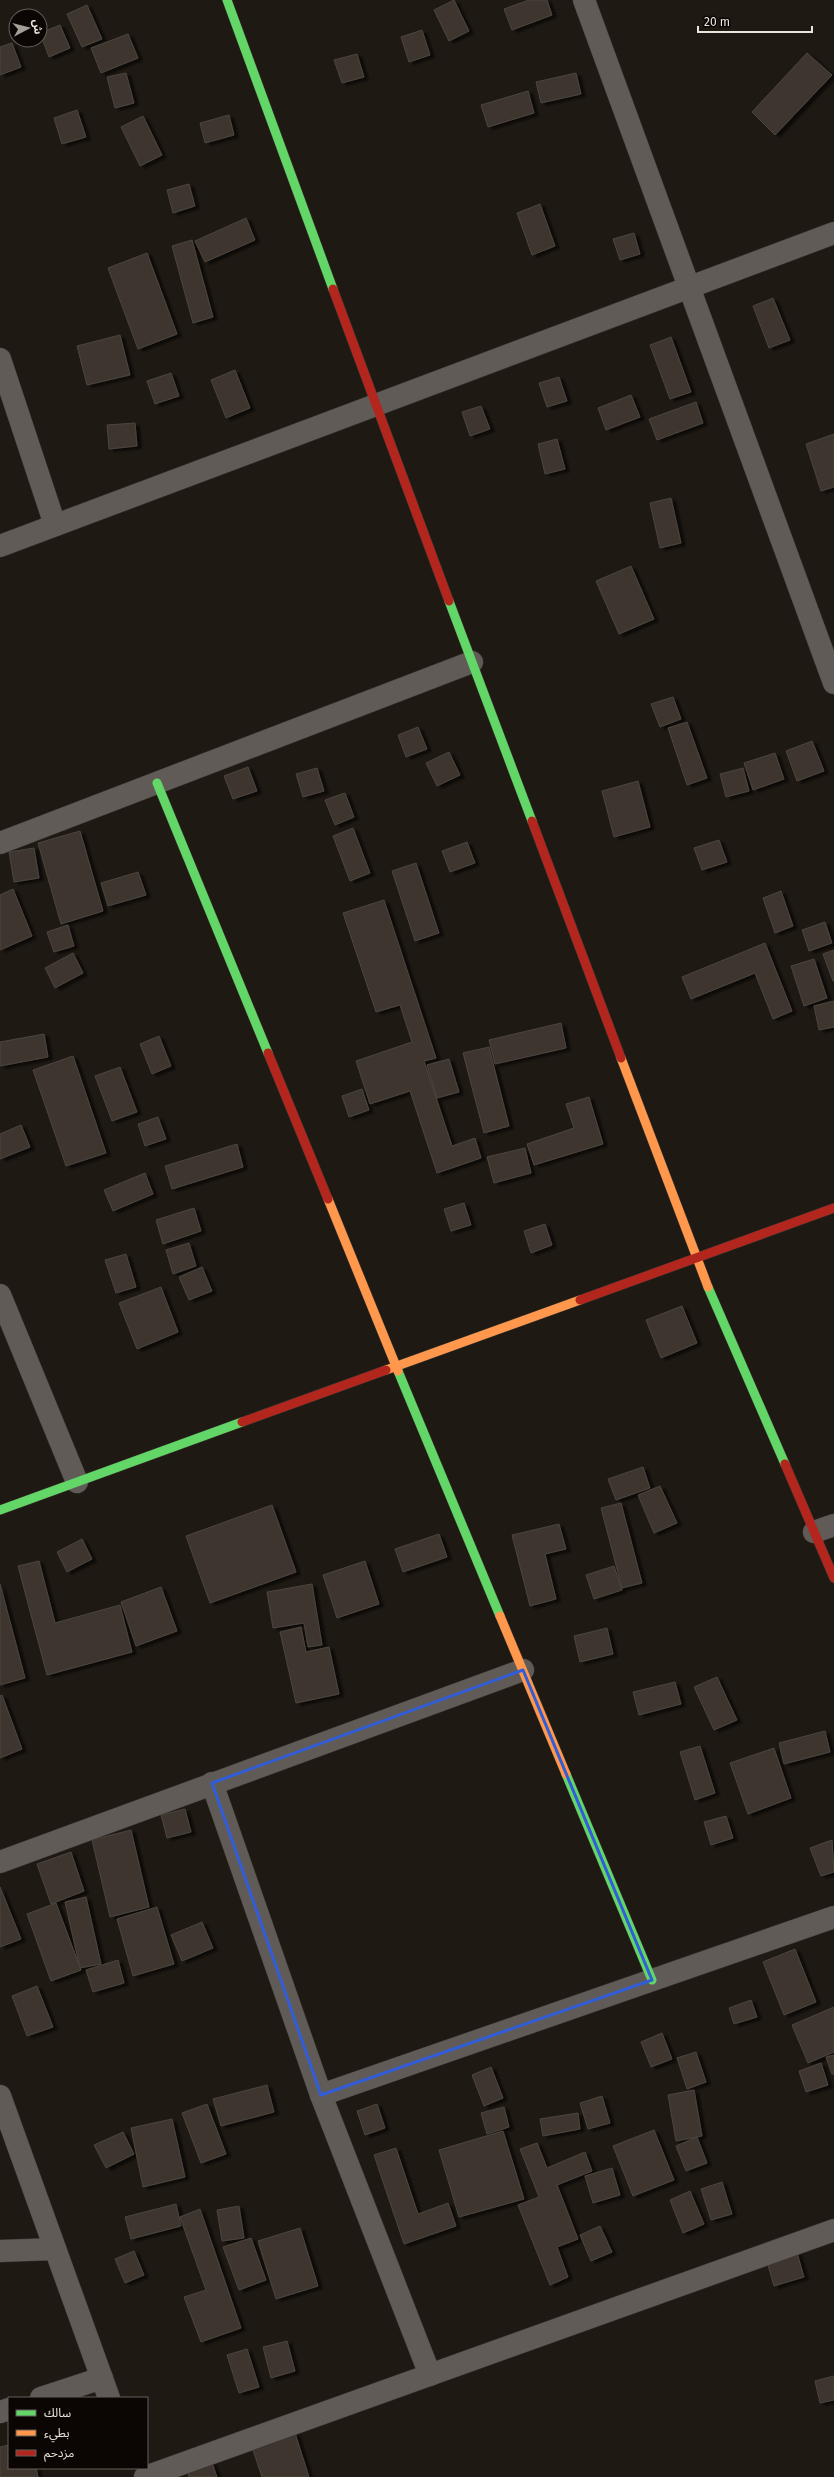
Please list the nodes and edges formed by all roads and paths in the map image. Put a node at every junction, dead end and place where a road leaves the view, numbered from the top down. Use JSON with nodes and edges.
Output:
{"nodes":[{"id":1,"x":228,"y":0,"type":"edge"},
{"id":2,"x":584,"y":0,"type":"edge"},
{"id":3,"x":834,"y":233,"type":"edge"},
{"id":4,"x":689,"y":286,"type":"junction"},
{"id":5,"x":0,"y":359,"type":"edge"},
{"id":6,"x":375,"y":404,"type":"junction"},
{"id":7,"x":55,"y":525,"type":"junction"},
{"id":8,"x":0,"y":546,"type":"edge"},
{"id":9,"x":472,"y":662,"type":"junction"},
{"id":10,"x":834,"y":683,"type":"edge"},
{"id":11,"x":157,"y":783,"type":"junction"},
{"id":12,"x":0,"y":843,"type":"edge"},
{"id":13,"x":834,"y":1208,"type":"edge"},
{"id":14,"x":696,"y":1258,"type":"junction"},
{"id":15,"x":0,"y":1295,"type":"edge"},
{"id":16,"x":396,"y":1366,"type":"junction"},
{"id":17,"x":77,"y":1482,"type":"junction"},
{"id":18,"x":0,"y":1510,"type":"edge"},
{"id":19,"x":824,"y":1528,"type":"edge"},
{"id":20,"x":834,"y":1578,"type":"edge"},
{"id":21,"x":523,"y":1670,"type":"junction"},
{"id":22,"x":212,"y":1784,"type":"junction"},
{"id":23,"x":0,"y":1862,"type":"edge"},
{"id":24,"x":834,"y":1917,"type":"edge"},
{"id":25,"x":652,"y":1980,"type":"junction"},
{"id":26,"x":321,"y":2095,"type":"junction"},
{"id":27,"x":0,"y":2096,"type":"edge"},
{"id":28,"x":834,"y":2230,"type":"edge"},
{"id":29,"x":55,"y":2249,"type":"junction"},
{"id":30,"x":0,"y":2251,"type":"edge"},
{"id":31,"x":430,"y":2375,"type":"junction"},
{"id":32,"x":102,"y":2378,"type":"junction"},
{"id":33,"x":44,"y":2397,"type":"edge"},
{"id":34,"x":109,"y":2397,"type":"edge"},
{"id":35,"x":145,"y":2477,"type":"edge"}],
"edges":[{"from":1,"to":6,"type":"street"},
{"from":2,"to":4,"type":"street"},
{"from":3,"to":4,"type":"street"},
{"from":4,"to":6,"type":"street"},
{"from":4,"to":10,"type":"street"},
{"from":5,"to":7,"type":"street"},
{"from":6,"to":7,"type":"street"},
{"from":6,"to":9,"type":"street"},
{"from":7,"to":8,"type":"street"},
{"from":9,"to":11,"type":"street"},
{"from":9,"to":14,"type":"street"},
{"from":11,"to":12,"type":"street"},
{"from":11,"to":16,"type":"street"},
{"from":13,"to":14,"type":"street"},
{"from":14,"to":16,"type":"street"},
{"from":14,"to":19,"type":"street"},
{"from":15,"to":17,"type":"street"},
{"from":16,"to":17,"type":"street"},
{"from":16,"to":21,"type":"street"},
{"from":17,"to":18,"type":"street"},
{"from":19,"to":20,"type":"street"},
{"from":21,"to":22,"type":"street"},
{"from":21,"to":25,"type":"street"},
{"from":22,"to":23,"type":"street"},
{"from":22,"to":26,"type":"street"},
{"from":24,"to":25,"type":"street"},
{"from":25,"to":26,"type":"street"},
{"from":26,"to":31,"type":"street"},
{"from":27,"to":29,"type":"street"},
{"from":28,"to":31,"type":"street"},
{"from":29,"to":30,"type":"street"},
{"from":29,"to":32,"type":"street"},
{"from":31,"to":35,"type":"street"},
{"from":32,"to":33,"type":"street"},
{"from":32,"to":34,"type":"street"}]}
